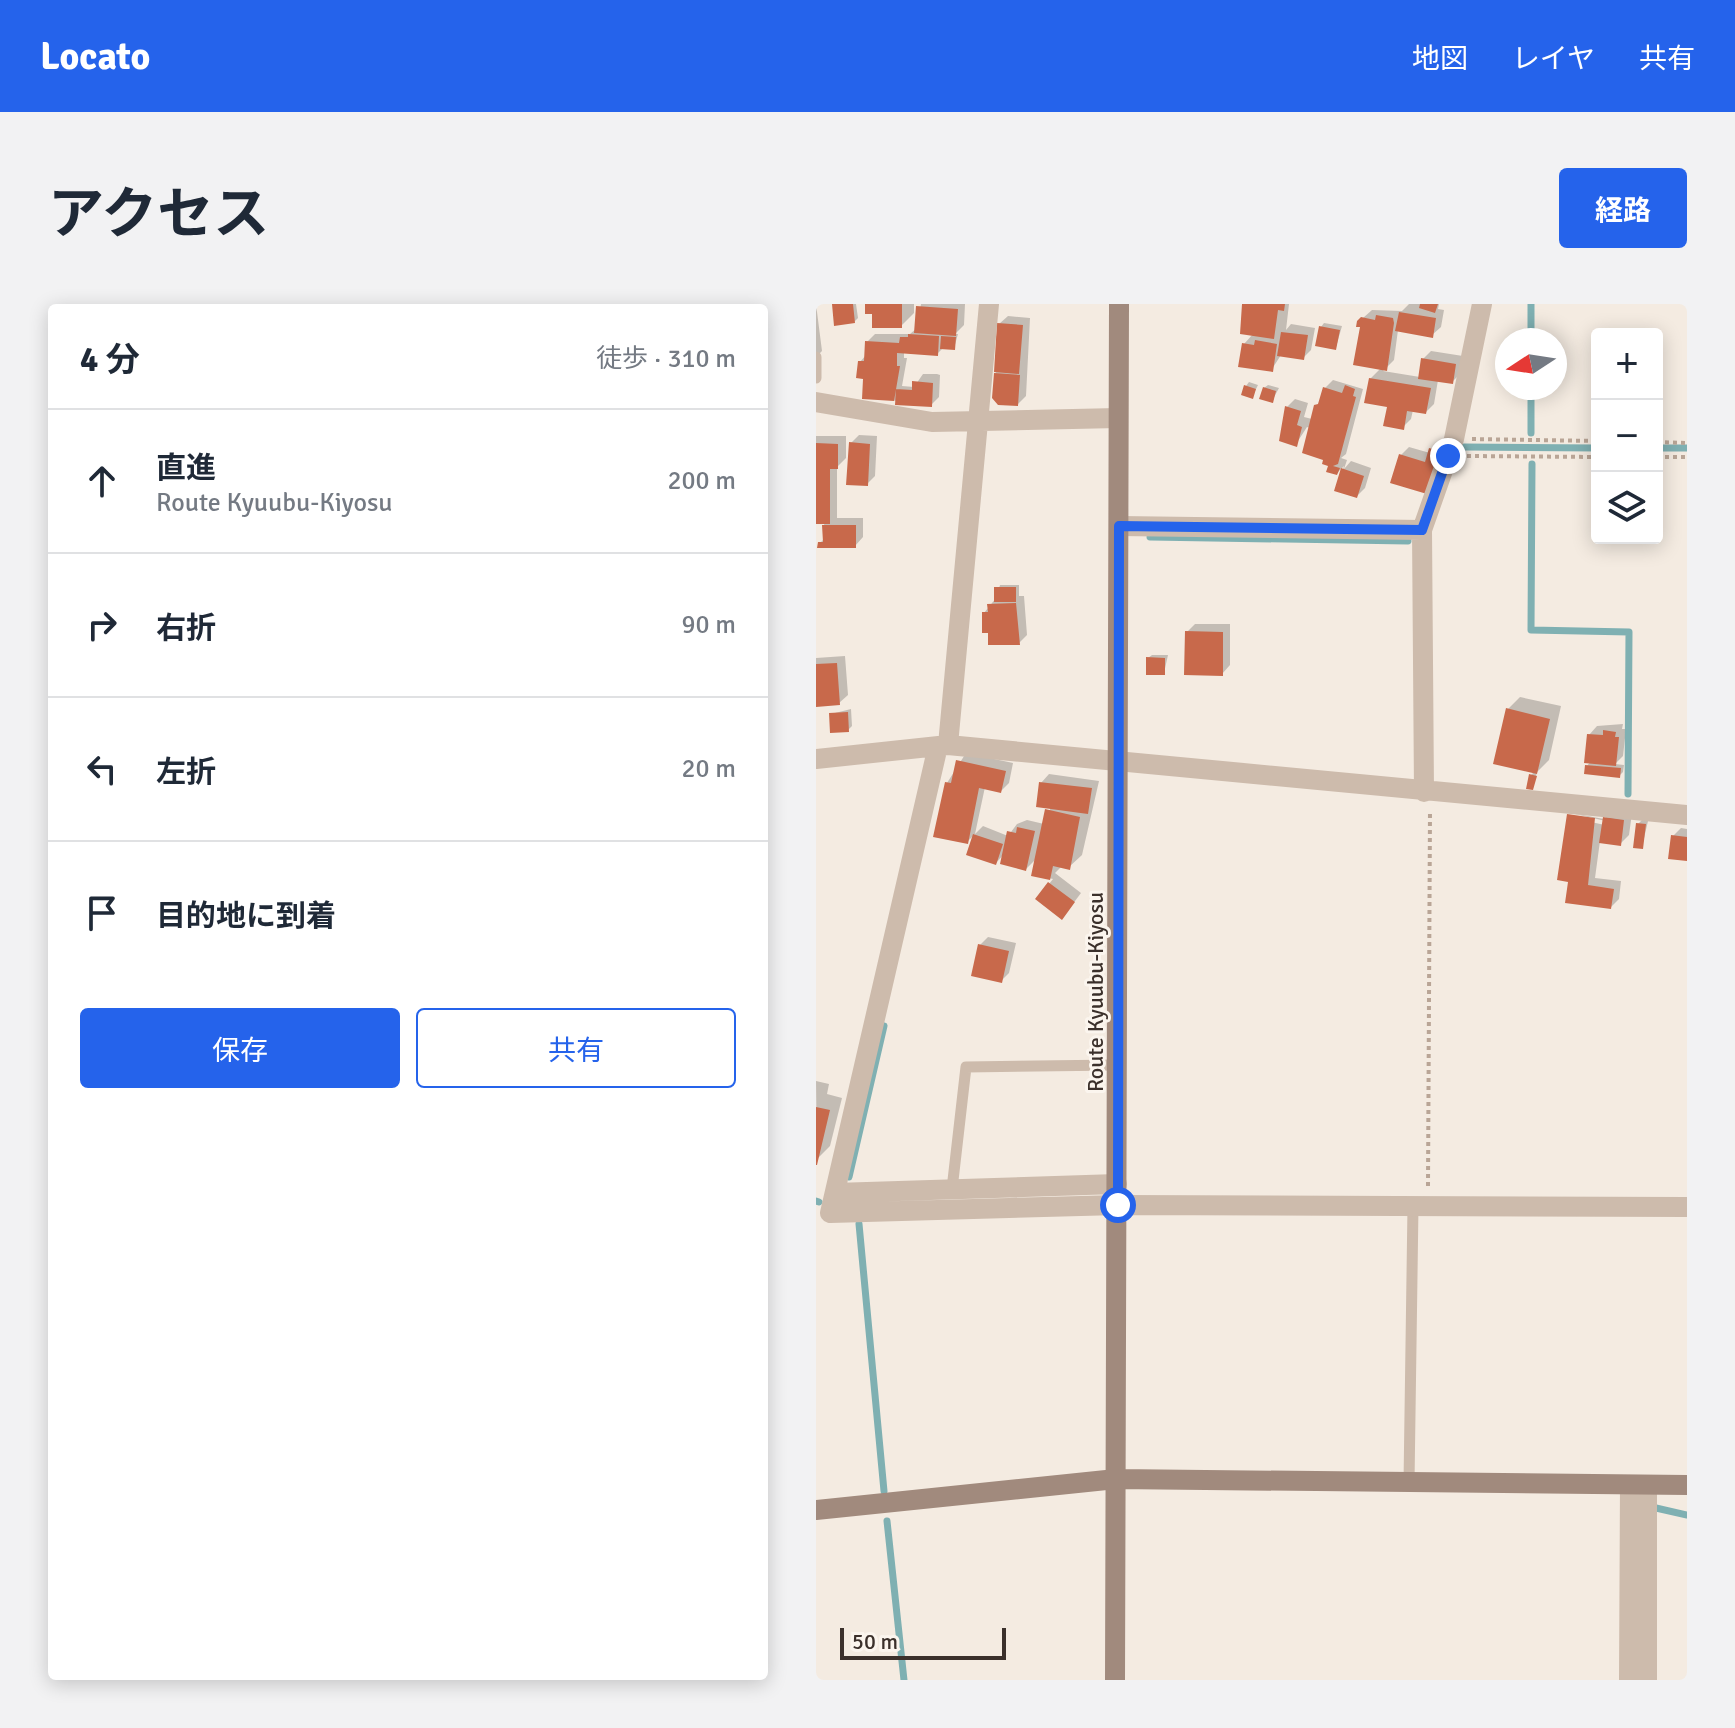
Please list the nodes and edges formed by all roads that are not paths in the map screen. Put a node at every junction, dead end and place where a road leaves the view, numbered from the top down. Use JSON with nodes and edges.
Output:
{"nodes":[{"id":1,"x":989,"y":304,"type":"edge"},
{"id":2,"x":1119,"y":304,"type":"edge"},
{"id":3,"x":1482,"y":304,"type":"edge"},
{"id":4,"x":816,"y":357,"type":"edge"},
{"id":5,"x":816,"y":378,"type":"edge"},
{"id":6,"x":816,"y":402,"type":"edge"},
{"id":7,"x":1118,"y":418,"type":"junction"},
{"id":8,"x":977,"y":422,"type":"junction"},
{"id":9,"x":1119,"y":526,"type":"junction"},
{"id":10,"x":1422,"y":530,"type":"junction"},
{"id":11,"x":943,"y":746,"type":"junction"},
{"id":12,"x":816,"y":759,"type":"edge"},
{"id":13,"x":1120,"y":763,"type":"junction"},
{"id":14,"x":1427,"y":792,"type":"junction"},
{"id":15,"x":1687,"y":815,"type":"edge"},
{"id":16,"x":1118,"y":1065,"type":"junction"},
{"id":17,"x":952,"y":1189,"type":"junction"},
{"id":18,"x":835,"y":1193,"type":"junction"},
{"id":19,"x":1118,"y":1194,"type":"junction"},
{"id":20,"x":1413,"y":1206,"type":"junction"},
{"id":21,"x":1687,"y":1207,"type":"edge"},
{"id":22,"x":1116,"y":1479,"type":"junction"},
{"id":23,"x":1409,"y":1483,"type":"junction"},
{"id":24,"x":1687,"y":1485,"type":"edge"},
{"id":25,"x":1638,"y":1486,"type":"junction"},
{"id":26,"x":816,"y":1510,"type":"edge"},
{"id":27,"x":1115,"y":1680,"type":"edge"},
{"id":28,"x":1629,"y":1680,"type":"edge"},
{"id":29,"x":1647,"y":1680,"type":"edge"}],
"edges":[{"from":1,"to":8,"type":"street"},
{"from":2,"to":7,"type":"main road","name":"Route Kyuubu-Kiyosu"},
{"from":3,"to":10,"type":"street"},
{"from":4,"to":5,"type":"lane"},
{"from":6,"to":8,"type":"street"},
{"from":7,"to":8,"type":"street"},
{"from":7,"to":9,"type":"main road","name":"Route Kyuubu-Kiyosu"},
{"from":8,"to":11,"type":"street"},
{"from":9,"to":10,"type":"street"},
{"from":9,"to":13,"type":"main road","name":"Route Kyuubu-Kiyosu"},
{"from":10,"to":14,"type":"street"},
{"from":11,"to":12,"type":"street"},
{"from":11,"to":13,"type":"street"},
{"from":11,"to":18,"type":"street"},
{"from":13,"to":14,"type":"street"},
{"from":13,"to":16,"type":"main road","name":"Route Kyuubu-Kiyosu"},
{"from":14,"to":15,"type":"street"},
{"from":16,"to":17,"type":"lane"},
{"from":16,"to":19,"type":"main road","name":"Route Kyuubu-Kiyosu"},
{"from":17,"to":18,"type":"street"},
{"from":17,"to":19,"type":"street"},
{"from":18,"to":19,"type":"street"},
{"from":19,"to":20,"type":"street"},
{"from":19,"to":22,"type":"main road","name":"Route Kyuubu-Kiyosu"},
{"from":20,"to":21,"type":"street"},
{"from":20,"to":23,"type":"lane"},
{"from":22,"to":23,"type":"main road"},
{"from":22,"to":26,"type":"main road"},
{"from":22,"to":27,"type":"main road","name":"Route Kyuubu-Kiyosu"},
{"from":23,"to":25,"type":"main road"},
{"from":24,"to":25,"type":"main road"},
{"from":25,"to":28,"type":"street"},
{"from":25,"to":29,"type":"street"}]}
